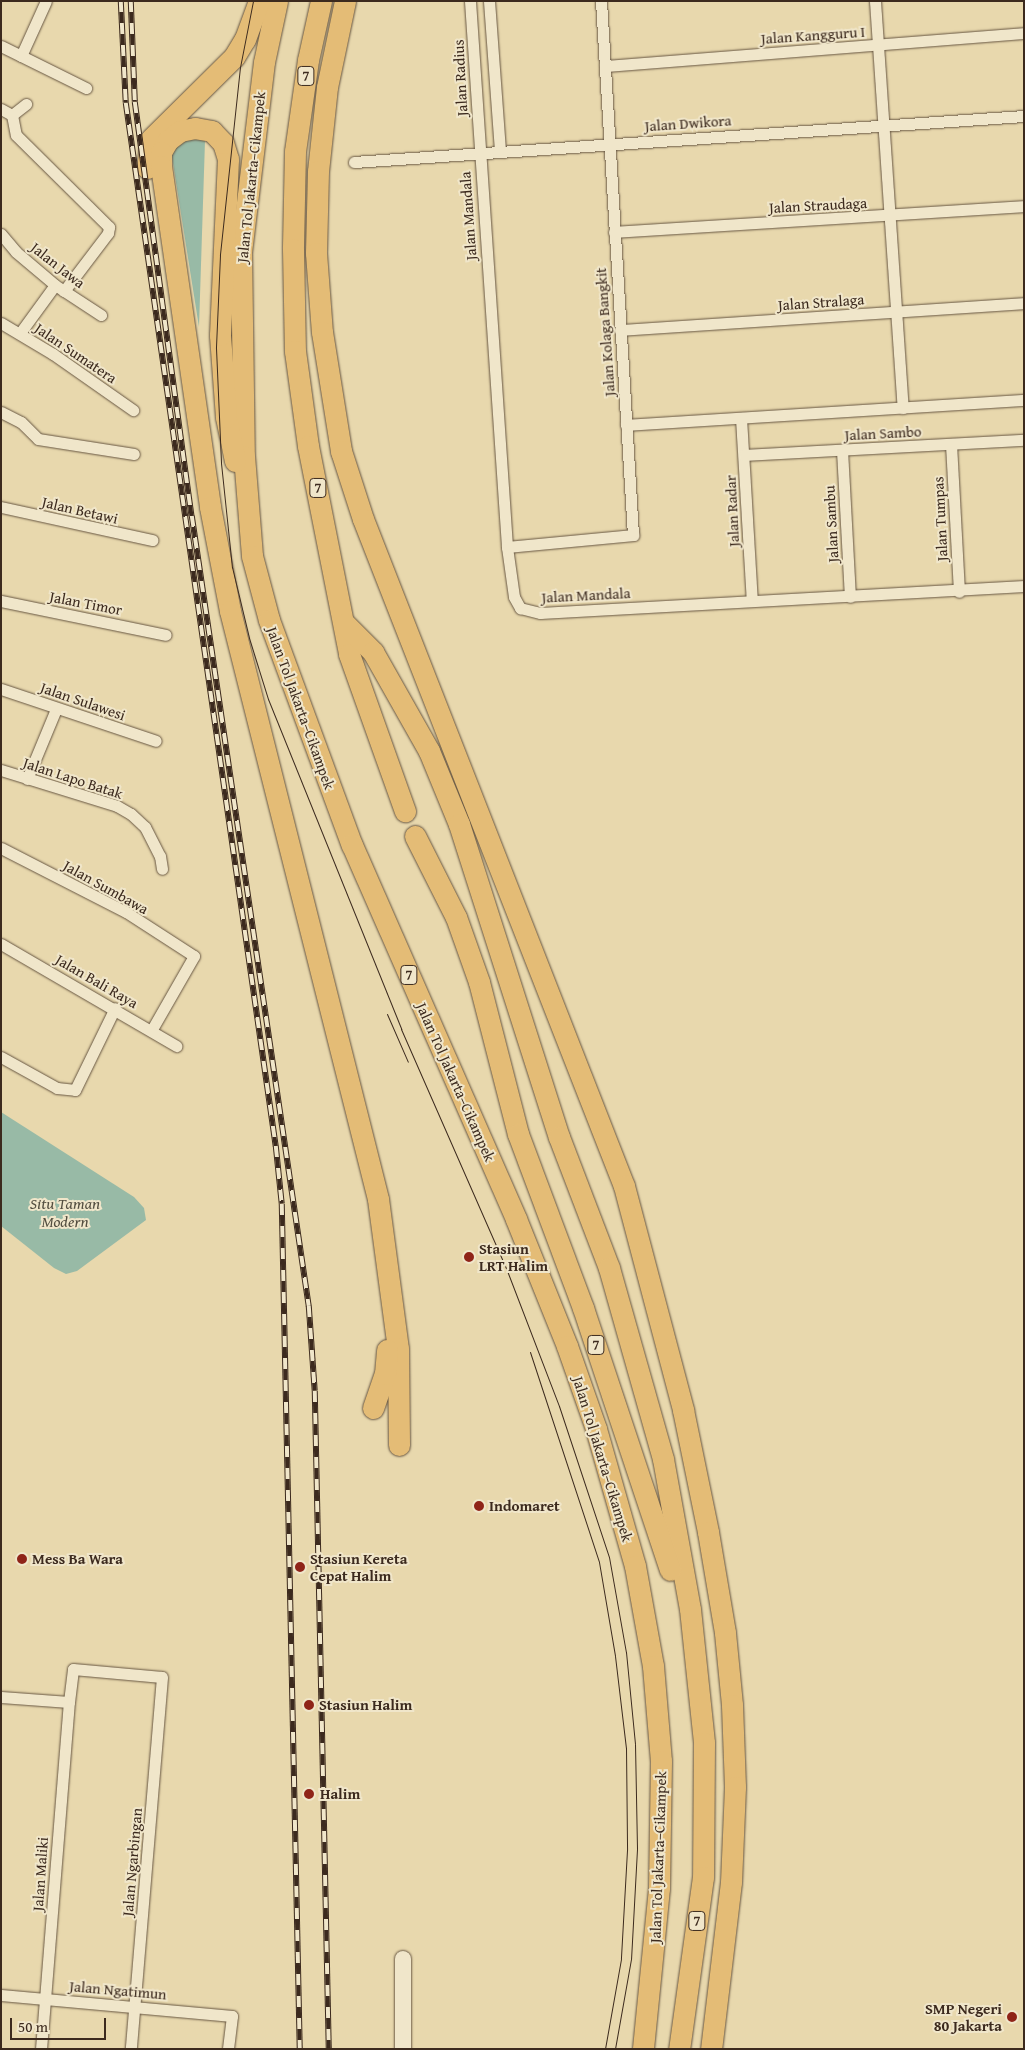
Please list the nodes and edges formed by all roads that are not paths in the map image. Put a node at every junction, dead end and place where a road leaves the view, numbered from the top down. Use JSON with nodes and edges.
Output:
{"nodes":[{"id":1,"x":46,"y":1,"type":"edge"},
{"id":2,"x":259,"y":1,"type":"edge"},
{"id":3,"x":277,"y":1,"type":"edge"},
{"id":4,"x":321,"y":1,"type":"edge"},
{"id":5,"x":345,"y":1,"type":"edge"},
{"id":6,"x":470,"y":1,"type":"edge"},
{"id":7,"x":489,"y":1,"type":"edge"},
{"id":8,"x":602,"y":1,"type":"edge"},
{"id":9,"x":876,"y":1,"type":"edge"},
{"id":10,"x":1024,"y":33,"type":"edge"},
{"id":11,"x":878,"y":45,"type":"junction"},
{"id":12,"x":1,"y":46,"type":"edge"},
{"id":13,"x":493,"y":52,"type":"junction"},
{"id":14,"x":475,"y":53,"type":"junction"},
{"id":15,"x":21,"y":56,"type":"junction"},
{"id":16,"x":605,"y":66,"type":"junction"},
{"id":17,"x":86,"y":88,"type":"dead end"},
{"id":18,"x":26,"y":104,"type":"dead end"},
{"id":19,"x":1,"y":109,"type":"edge"},
{"id":20,"x":12,"y":115,"type":"junction"},
{"id":21,"x":1024,"y":116,"type":"edge"},
{"id":22,"x":883,"y":124,"type":"junction"},
{"id":23,"x":608,"y":143,"type":"junction"},
{"id":24,"x":500,"y":151,"type":"junction"},
{"id":25,"x":479,"y":153,"type":"junction"},
{"id":26,"x":354,"y":162,"type":"dead end"},
{"id":27,"x":1024,"y":206,"type":"edge"},
{"id":28,"x":889,"y":216,"type":"junction"},
{"id":29,"x":614,"y":232,"type":"junction"},
{"id":30,"x":1,"y":234,"type":"edge"},
{"id":31,"x":60,"y":288,"type":"junction"},
{"id":32,"x":1024,"y":303,"type":"edge"},
{"id":33,"x":896,"y":312,"type":"junction"},
{"id":34,"x":101,"y":315,"type":"dead end"},
{"id":35,"x":1,"y":323,"type":"edge"},
{"id":36,"x":620,"y":330,"type":"junction"},
{"id":37,"x":20,"y":333,"type":"junction"},
{"id":38,"x":1024,"y":400,"type":"edge"},
{"id":39,"x":903,"y":408,"type":"junction"},
{"id":40,"x":133,"y":410,"type":"dead end"},
{"id":41,"x":1,"y":412,"type":"edge"},
{"id":42,"x":741,"y":418,"type":"junction"},
{"id":43,"x":626,"y":426,"type":"junction"},
{"id":44,"x":1024,"y":440,"type":"edge"},
{"id":45,"x":951,"y":444,"type":"junction"},
{"id":46,"x":842,"y":450,"type":"junction"},
{"id":47,"x":134,"y":454,"type":"dead end"},
{"id":48,"x":744,"y":455,"type":"junction"},
{"id":49,"x":1,"y":507,"type":"edge"},
{"id":50,"x":152,"y":540,"type":"dead end"},
{"id":51,"x":507,"y":547,"type":"junction"},
{"id":52,"x":252,"y":548,"type":"junction"},
{"id":53,"x":1024,"y":586,"type":"edge"},
{"id":54,"x":959,"y":592,"type":"junction"},
{"id":55,"x":850,"y":597,"type":"junction"},
{"id":56,"x":1,"y":601,"type":"edge"},
{"id":57,"x":752,"y":601,"type":"junction"},
{"id":58,"x":345,"y":624,"type":"junction"},
{"id":59,"x":166,"y":635,"type":"dead end"},
{"id":60,"x":1,"y":688,"type":"edge"},
{"id":61,"x":56,"y":709,"type":"junction"},
{"id":62,"x":156,"y":741,"type":"dead end"},
{"id":63,"x":1,"y":770,"type":"edge"},
{"id":64,"x":28,"y":779,"type":"junction"},
{"id":65,"x":405,"y":811,"type":"dead end"},
{"id":66,"x":415,"y":836,"type":"dead end"},
{"id":67,"x":1,"y":848,"type":"edge"},
{"id":68,"x":162,"y":869,"type":"dead end"},
{"id":69,"x":1,"y":944,"type":"edge"},
{"id":70,"x":115,"y":1008,"type":"junction"},
{"id":71,"x":152,"y":1031,"type":"junction"},
{"id":72,"x":176,"y":1046,"type":"dead end"},
{"id":73,"x":1,"y":1057,"type":"edge"},
{"id":74,"x":374,"y":1408,"type":"dead end"},
{"id":75,"x":399,"y":1445,"type":"dead end"},
{"id":76,"x":692,"y":1634,"type":"junction"},
{"id":77,"x":162,"y":1677,"type":"joint"},
{"id":78,"x":1,"y":1697,"type":"edge"},
{"id":79,"x":69,"y":1702,"type":"junction"},
{"id":80,"x":656,"y":1935,"type":"junction"},
{"id":81,"x":403,"y":1959,"type":"dead end"},
{"id":82,"x":1,"y":1995,"type":"edge"},
{"id":83,"x":46,"y":1999,"type":"junction"},
{"id":84,"x":134,"y":2006,"type":"junction"},
{"id":85,"x":41,"y":2049,"type":"edge"},
{"id":86,"x":131,"y":2049,"type":"edge"},
{"id":87,"x":228,"y":2049,"type":"edge"},
{"id":88,"x":403,"y":2049,"type":"edge"},
{"id":89,"x":630,"y":2049,"type":"edge"},
{"id":90,"x":643,"y":2049,"type":"edge"},
{"id":91,"x":679,"y":2049,"type":"edge"},
{"id":92,"x":711,"y":2049,"type":"edge"}],
"edges":[{"from":1,"to":15,"type":"street"},
{"from":2,"to":74,"type":"highway"},
{"from":3,"to":52,"type":"highway","name":"Jalan Tol Jakarta–Cikampek","number":"7"},
{"from":4,"to":58,"type":"highway","number":"7"},
{"from":5,"to":92,"type":"highway"},
{"from":6,"to":14,"type":"street","name":"Jalan Radius"},
{"from":7,"to":13,"type":"street"},
{"from":8,"to":16,"type":"street","name":"Jalan Kolaga Bangkit"},
{"from":9,"to":11,"type":"street"},
{"from":10,"to":11,"type":"street","name":"Jalan Kangguru I"},
{"from":11,"to":16,"type":"street","name":"Jalan Kangguru I"},
{"from":11,"to":22,"type":"street"},
{"from":12,"to":15,"type":"street"},
{"from":13,"to":14,"type":"street"},
{"from":13,"to":24,"type":"street"},
{"from":14,"to":25,"type":"street","name":"Jalan Radius"},
{"from":15,"to":17,"type":"street"},
{"from":16,"to":23,"type":"street","name":"Jalan Kolaga Bangkit"},
{"from":18,"to":20,"type":"street"},
{"from":19,"to":20,"type":"street"},
{"from":20,"to":31,"type":"street"},
{"from":21,"to":22,"type":"street","name":"Jalan Dwikora"},
{"from":22,"to":23,"type":"street","name":"Jalan Dwikora"},
{"from":22,"to":28,"type":"street"},
{"from":23,"to":24,"type":"street","name":"Jalan Dwikora"},
{"from":23,"to":29,"type":"street","name":"Jalan Kolaga Bangkit"},
{"from":24,"to":25,"type":"street","name":"Jalan Dwikora"},
{"from":25,"to":26,"type":"street","name":"Jalan Dwikora"},
{"from":25,"to":51,"type":"street","name":"Jalan Mandala"},
{"from":27,"to":28,"type":"street","name":"Jalan Straudaga"},
{"from":28,"to":29,"type":"street","name":"Jalan Straudaga"},
{"from":28,"to":33,"type":"street"},
{"from":29,"to":36,"type":"street","name":"Jalan Kolaga Bangkit"},
{"from":30,"to":31,"type":"street","name":"Jalan Jawa"},
{"from":31,"to":34,"type":"street","name":"Jalan Jawa"},
{"from":31,"to":37,"type":"street"},
{"from":32,"to":33,"type":"street","name":"Jalan Stralaga"},
{"from":33,"to":36,"type":"street","name":"Jalan Stralaga"},
{"from":33,"to":39,"type":"street"},
{"from":35,"to":37,"type":"street","name":"Jalan Sumatera"},
{"from":36,"to":43,"type":"street","name":"Jalan Kolaga Bangkit"},
{"from":37,"to":40,"type":"street","name":"Jalan Sumatera"},
{"from":38,"to":39,"type":"street"},
{"from":39,"to":42,"type":"street"},
{"from":41,"to":47,"type":"street"},
{"from":42,"to":43,"type":"street"},
{"from":42,"to":48,"type":"street","name":"Jalan Radar"},
{"from":43,"to":51,"type":"street","name":"Jalan Kolaga Bangkit"},
{"from":44,"to":45,"type":"street","name":"Jalan Sambo"},
{"from":45,"to":46,"type":"street","name":"Jalan Sambo"},
{"from":45,"to":54,"type":"street","name":"Jalan Tumpas"},
{"from":46,"to":48,"type":"street","name":"Jalan Sambo"},
{"from":46,"to":55,"type":"street","name":"Jalan Sambu"},
{"from":48,"to":57,"type":"street","name":"Jalan Radar"},
{"from":49,"to":50,"type":"street","name":"Jalan Betawi"},
{"from":51,"to":57,"type":"street","name":"Jalan Mandala"},
{"from":52,"to":75,"type":"highway"},
{"from":52,"to":80,"type":"highway","name":"Jalan Tol Jakarta–Cikampek","number":"7"},
{"from":53,"to":54,"type":"street","name":"Jalan Mandala"},
{"from":54,"to":55,"type":"street","name":"Jalan Mandala"},
{"from":55,"to":57,"type":"street","name":"Jalan Mandala"},
{"from":56,"to":59,"type":"street","name":"Jalan Timor"},
{"from":58,"to":65,"type":"highway","number":"7"},
{"from":58,"to":76,"type":"highway","name":"Jalan Tol Jakarta–Cikampek","number":"7"},
{"from":60,"to":61,"type":"street","name":"Jalan Sulawesi"},
{"from":61,"to":62,"type":"street","name":"Jalan Sulawesi"},
{"from":61,"to":64,"type":"street"},
{"from":63,"to":64,"type":"street","name":"Jalan Lapo Batak"},
{"from":64,"to":68,"type":"street","name":"Jalan Lapo Batak"},
{"from":66,"to":76,"type":"highway","name":"Jalan Tol Jakarta–Cikampek","number":"7"},
{"from":67,"to":71,"type":"street","name":"Jalan Sumbawa"},
{"from":69,"to":70,"type":"street","name":"Jalan Bali Raya"},
{"from":70,"to":71,"type":"street","name":"Jalan Bali Raya"},
{"from":70,"to":73,"type":"street"},
{"from":71,"to":72,"type":"street","name":"Jalan Bali Raya"},
{"from":76,"to":91,"type":"highway","name":"Jalan Tol Jakarta–Cikampek","number":"7"},
{"from":77,"to":79,"type":"street","name":"Jalan Maliki"},
{"from":77,"to":84,"type":"street","name":"Jalan Ngarbingan"},
{"from":78,"to":79,"type":"street"},
{"from":79,"to":83,"type":"street","name":"Jalan Maliki"},
{"from":80,"to":89,"type":"highway"},
{"from":80,"to":90,"type":"highway","name":"Jalan Tol Jakarta–Cikampek","number":"7"},
{"from":81,"to":88,"type":"street"},
{"from":82,"to":83,"type":"street","name":"Jalan Ngatimun"},
{"from":83,"to":84,"type":"street","name":"Jalan Ngatimun"},
{"from":83,"to":85,"type":"street","name":"Jalan Maliki"},
{"from":84,"to":86,"type":"street","name":"Jalan Ngarbingan"},
{"from":84,"to":87,"type":"street","name":"Jalan Ngatimun"}]}
